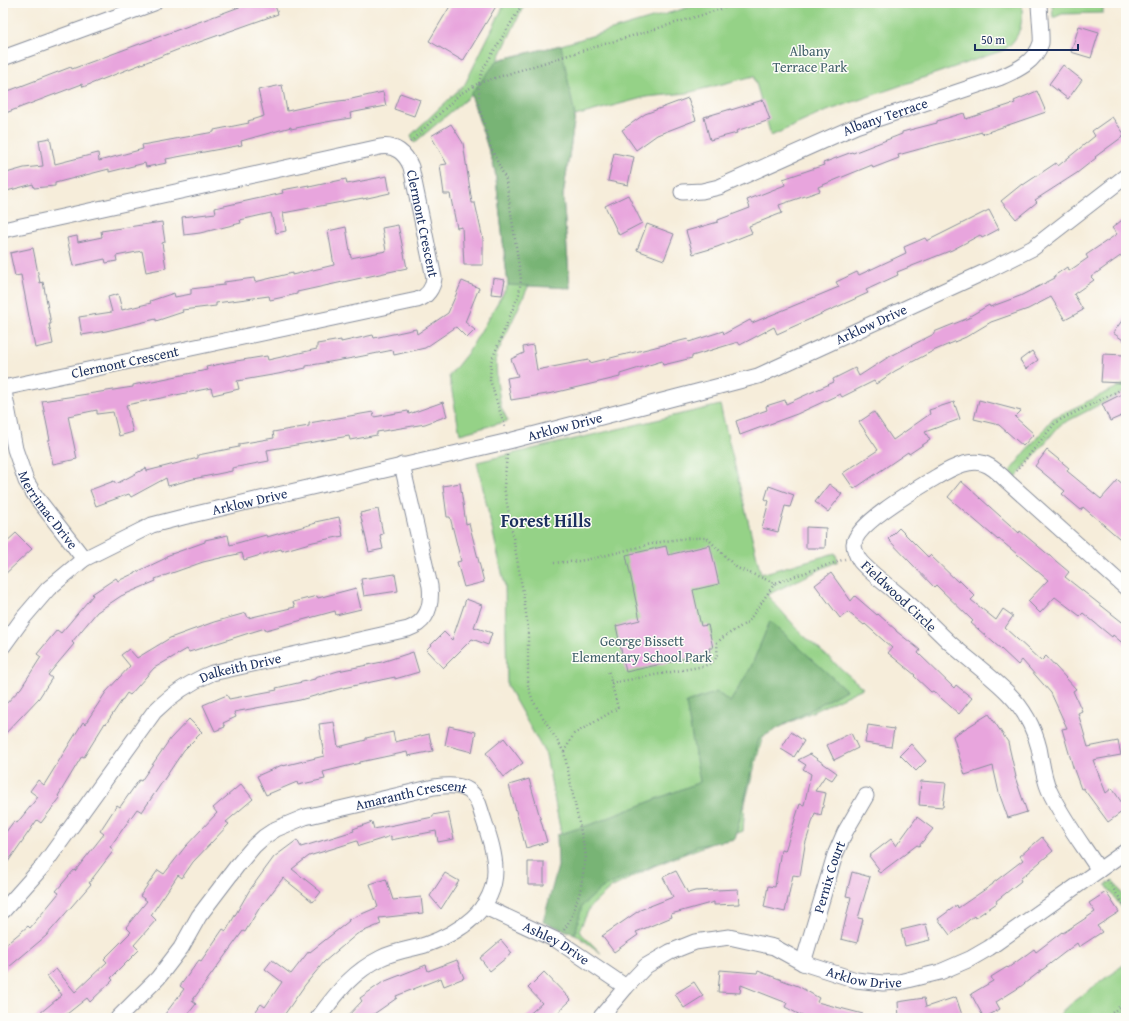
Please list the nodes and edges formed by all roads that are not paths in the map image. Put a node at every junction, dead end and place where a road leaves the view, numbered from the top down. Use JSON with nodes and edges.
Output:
{"nodes":[{"id":1,"x":154,"y":3,"type":"edge"},
{"id":2,"x":1039,"y":3,"type":"edge"},
{"id":3,"x":3,"y":58,"type":"edge"},
{"id":4,"x":1126,"y":176,"type":"edge"},
{"id":5,"x":682,"y":192,"type":"dead end"},
{"id":6,"x":3,"y":230,"type":"edge"},
{"id":7,"x":3,"y":387,"type":"edge"},
{"id":8,"x":402,"y":465,"type":"junction"},
{"id":9,"x":84,"y":559,"type":"junction"},
{"id":10,"x":1126,"y":588,"type":"edge"},
{"id":11,"x":3,"y":646,"type":"edge"},
{"id":12,"x":866,"y":796,"type":"dead end"},
{"id":13,"x":1126,"y":851,"type":"edge"},
{"id":14,"x":1099,"y":870,"type":"junction"},
{"id":15,"x":483,"y":906,"type":"junction"},
{"id":16,"x":3,"y":911,"type":"edge"},
{"id":17,"x":804,"y":963,"type":"junction"},
{"id":18,"x":626,"y":987,"type":"junction"},
{"id":19,"x":118,"y":1018,"type":"edge"},
{"id":20,"x":318,"y":1018,"type":"edge"},
{"id":21,"x":600,"y":1018,"type":"edge"}],
"edges":[{"from":1,"to":3,"type":"street"},
{"from":2,"to":5,"type":"street","name":"Albany Terrace"},
{"from":4,"to":8,"type":"street","name":"Arklow Drive"},
{"from":6,"to":7,"type":"street","name":"Clermont Crescent"},
{"from":7,"to":9,"type":"street","name":"Merrimac Drive"},
{"from":8,"to":9,"type":"street","name":"Arklow Drive"},
{"from":8,"to":16,"type":"street","name":"Dalkeith Drive"},
{"from":9,"to":11,"type":"street","name":"Arklow Drive"},
{"from":10,"to":14,"type":"street","name":"Fieldwood Circle"},
{"from":12,"to":17,"type":"street","name":"Pernix Court"},
{"from":13,"to":14,"type":"street","name":"Arklow Drive"},
{"from":14,"to":17,"type":"street","name":"Arklow Drive"},
{"from":15,"to":18,"type":"street","name":"Ashley Drive"},
{"from":15,"to":19,"type":"street","name":"Amaranth Crescent"},
{"from":15,"to":20,"type":"street","name":"Amaranth Crescent"},
{"from":17,"to":18,"type":"street","name":"Arklow Drive"},
{"from":18,"to":21,"type":"street","name":"Arklow Drive"}]}
